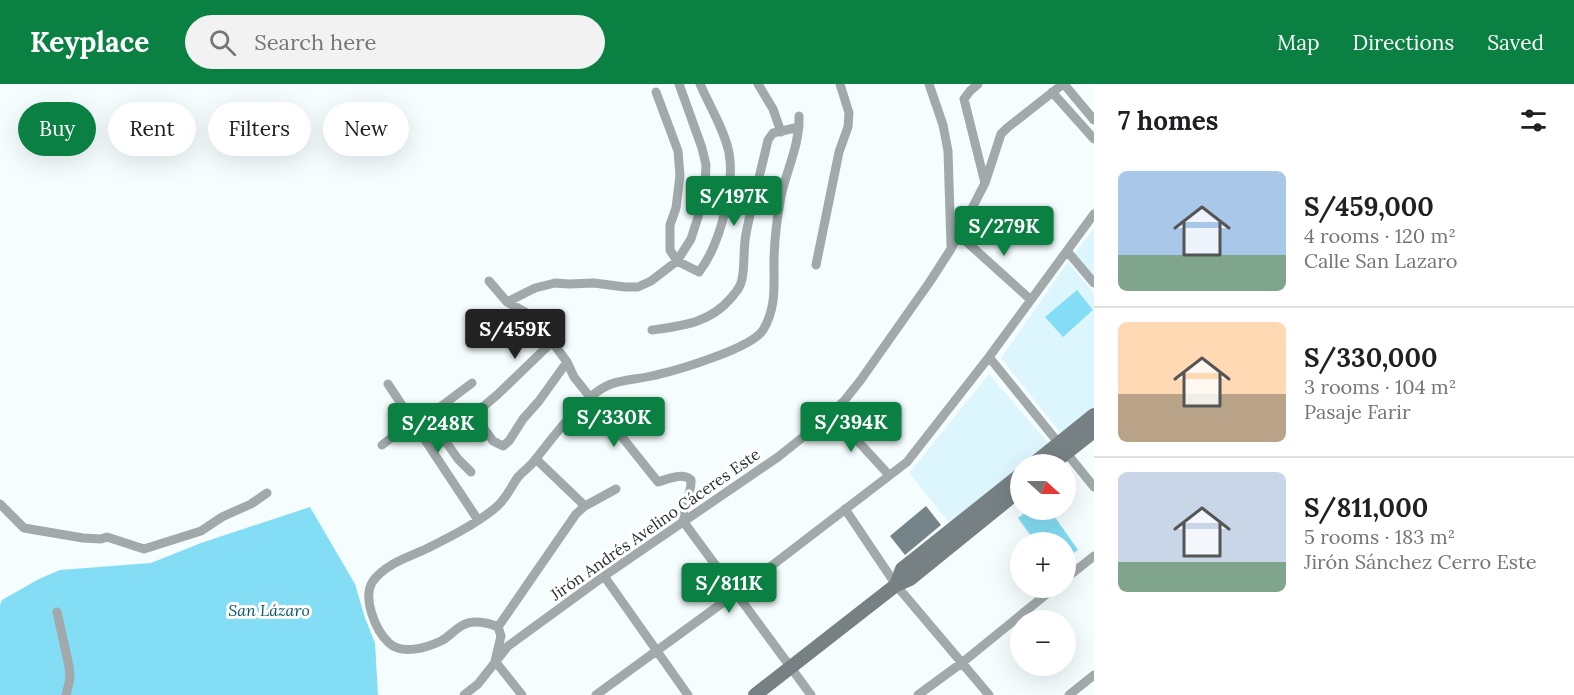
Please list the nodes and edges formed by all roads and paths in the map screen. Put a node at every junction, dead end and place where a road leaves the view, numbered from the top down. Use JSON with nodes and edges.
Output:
{"nodes":[{"id":1,"x":679,"y":84,"type":"edge"},
{"id":2,"x":700,"y":84,"type":"edge"},
{"id":3,"x":758,"y":84,"type":"edge"},
{"id":4,"x":840,"y":84,"type":"edge"},
{"id":5,"x":929,"y":84,"type":"edge"},
{"id":6,"x":978,"y":84,"type":"edge"},
{"id":7,"x":1063,"y":84,"type":"edge"},
{"id":8,"x":656,"y":92,"type":"dead end"},
{"id":9,"x":1052,"y":92,"type":"junction"},
{"id":10,"x":799,"y":116,"type":"dead end"},
{"id":11,"x":1094,"y":120,"type":"edge"},
{"id":12,"x":799,"y":128,"type":"junction"},
{"id":13,"x":781,"y":132,"type":"junction"},
{"id":14,"x":1094,"y":139,"type":"edge"},
{"id":15,"x":985,"y":183,"type":"junction"},
{"id":16,"x":1094,"y":214,"type":"edge"},
{"id":17,"x":959,"y":235,"type":"junction"},
{"id":18,"x":951,"y":249,"type":"junction"},
{"id":19,"x":1067,"y":251,"type":"junction"},
{"id":20,"x":677,"y":261,"type":"junction"},
{"id":21,"x":816,"y":265,"type":"dead end"},
{"id":22,"x":489,"y":281,"type":"dead end"},
{"id":23,"x":1094,"y":283,"type":"edge"},
{"id":24,"x":1031,"y":300,"type":"junction"},
{"id":25,"x":507,"y":302,"type":"junction"},
{"id":26,"x":652,"y":330,"type":"dead end"},
{"id":27,"x":551,"y":343,"type":"junction"},
{"id":28,"x":989,"y":357,"type":"junction"},
{"id":29,"x":567,"y":362,"type":"junction"},
{"id":30,"x":472,"y":383,"type":"dead end"},
{"id":31,"x":388,"y":384,"type":"dead end"},
{"id":32,"x":591,"y":397,"type":"junction"},
{"id":33,"x":832,"y":413,"type":"junction"},
{"id":34,"x":474,"y":415,"type":"junction"},
{"id":35,"x":1094,"y":415,"type":"edge"},
{"id":36,"x":428,"y":417,"type":"junction"},
{"id":37,"x":414,"y":424,"type":"junction"},
{"id":38,"x":1094,"y":431,"type":"edge"},
{"id":39,"x":444,"y":438,"type":"junction"},
{"id":40,"x":382,"y":445,"type":"dead end"},
{"id":41,"x":1062,"y":448,"type":"junction"},
{"id":42,"x":432,"y":450,"type":"junction"},
{"id":43,"x":1051,"y":454,"type":"edge"},
{"id":44,"x":1058,"y":454,"type":"edge"},
{"id":45,"x":536,"y":459,"type":"junction"},
{"id":46,"x":471,"y":472,"type":"dead end"},
{"id":47,"x":889,"y":475,"type":"junction"},
{"id":48,"x":1010,"y":483,"type":"edge"},
{"id":49,"x":1094,"y":487,"type":"edge"},
{"id":50,"x":616,"y":489,"type":"dead end"},
{"id":51,"x":267,"y":493,"type":"dead end"},
{"id":52,"x":1010,"y":498,"type":"edge"},
{"id":53,"x":0,"y":504,"type":"edge"},
{"id":54,"x":585,"y":506,"type":"junction"},
{"id":55,"x":845,"y":509,"type":"junction"},
{"id":56,"x":478,"y":520,"type":"junction"},
{"id":57,"x":683,"y":521,"type":"junction"},
{"id":58,"x":1094,"y":556,"type":"edge"},
{"id":59,"x":1076,"y":570,"type":"edge"},
{"id":60,"x":604,"y":576,"type":"junction"},
{"id":61,"x":896,"y":585,"type":"junction"},
{"id":62,"x":736,"y":593,"type":"junction"},
{"id":63,"x":1042,"y":598,"type":"edge"},
{"id":64,"x":57,"y":612,"type":"dead end"},
{"id":65,"x":498,"y":627,"type":"junction"},
{"id":66,"x":655,"y":652,"type":"junction"},
{"id":67,"x":495,"y":661,"type":"junction"},
{"id":68,"x":963,"y":662,"type":"junction"},
{"id":69,"x":791,"y":669,"type":"junction"},
{"id":70,"x":1094,"y":675,"type":"edge"},
{"id":71,"x":66,"y":695,"type":"edge"},
{"id":72,"x":464,"y":695,"type":"edge"},
{"id":73,"x":522,"y":695,"type":"edge"},
{"id":74,"x":596,"y":695,"type":"edge"},
{"id":75,"x":688,"y":695,"type":"edge"},
{"id":76,"x":755,"y":695,"type":"edge"},
{"id":77,"x":811,"y":695,"type":"edge"},
{"id":78,"x":918,"y":695,"type":"edge"},
{"id":79,"x":989,"y":695,"type":"edge"},
{"id":80,"x":1069,"y":695,"type":"edge"}],
"edges":[{"from":1,"to":20,"type":"street"},
{"from":2,"to":20,"type":"street"},
{"from":3,"to":13,"type":"street"},
{"from":4,"to":21,"type":"street"},
{"from":5,"to":18,"type":"street"},
{"from":6,"to":15,"type":"street"},
{"from":7,"to":9,"type":"street","name":"Jirón Andrés Avelino Cáceres Este"},
{"from":7,"to":11,"type":"street"},
{"from":8,"to":20,"type":"street"},
{"from":9,"to":14,"type":"street"},
{"from":9,"to":15,"type":"street","name":"Jirón Andrés Avelino Cáceres Este"},
{"from":10,"to":12,"type":"street"},
{"from":12,"to":13,"type":"street"},
{"from":12,"to":32,"type":"street"},
{"from":13,"to":26,"type":"street"},
{"from":15,"to":17,"type":"street","name":"Jirón Andrés Avelino Cáceres Este"},
{"from":16,"to":19,"type":"street"},
{"from":17,"to":18,"type":"street","name":"Jirón Andrés Avelino Cáceres Este"},
{"from":17,"to":24,"type":"street"},
{"from":18,"to":33,"type":"street","name":"Jirón Andrés Avelino Cáceres Este"},
{"from":19,"to":23,"type":"street"},
{"from":19,"to":24,"type":"street"},
{"from":20,"to":25,"type":"street"},
{"from":22,"to":25,"type":"street"},
{"from":24,"to":28,"type":"street"},
{"from":25,"to":27,"type":"street"},
{"from":27,"to":29,"type":"street"},
{"from":27,"to":34,"type":"street"},
{"from":28,"to":41,"type":"street"},
{"from":28,"to":47,"type":"street"},
{"from":29,"to":32,"type":"street"},
{"from":29,"to":34,"type":"street"},
{"from":30,"to":36,"type":"street"},
{"from":31,"to":37,"type":"street"},
{"from":32,"to":45,"type":"street"},
{"from":32,"to":57,"type":"street"},
{"from":33,"to":47,"type":"street"},
{"from":33,"to":57,"type":"street","name":"Jirón Andrés Avelino Cáceres Este"},
{"from":34,"to":39,"type":"street"},
{"from":35,"to":41,"type":"street"},
{"from":36,"to":37,"type":"street"},
{"from":36,"to":39,"type":"street"},
{"from":37,"to":40,"type":"street"},
{"from":37,"to":42,"type":"street"},
{"from":38,"to":41,"type":"street"},
{"from":39,"to":42,"type":"street"},
{"from":39,"to":46,"type":"street"},
{"from":41,"to":43,"type":"street"},
{"from":41,"to":44,"type":"street"},
{"from":41,"to":49,"type":"street"},
{"from":42,"to":56,"type":"street"},
{"from":45,"to":54,"type":"street"},
{"from":45,"to":56,"type":"street"},
{"from":47,"to":55,"type":"street"},
{"from":48,"to":61,"type":"street"},
{"from":50,"to":54,"type":"street"},
{"from":51,"to":53,"type":"street"},
{"from":52,"to":61,"type":"street"},
{"from":54,"to":65,"type":"street"},
{"from":55,"to":61,"type":"street"},
{"from":55,"to":62,"type":"street"},
{"from":56,"to":65,"type":"street"},
{"from":57,"to":60,"type":"street","name":"Jirón Andrés Avelino Cáceres Este"},
{"from":57,"to":62,"type":"street"},
{"from":58,"to":59,"type":"street"},
{"from":60,"to":66,"type":"street"},
{"from":60,"to":67,"type":"street","name":"Jirón Andrés Avelino Cáceres Este"},
{"from":61,"to":68,"type":"street"},
{"from":61,"to":69,"type":"street"},
{"from":62,"to":66,"type":"street"},
{"from":62,"to":69,"type":"street"},
{"from":63,"to":68,"type":"street"},
{"from":64,"to":71,"type":"street"},
{"from":65,"to":67,"type":"street"},
{"from":66,"to":74,"type":"street"},
{"from":66,"to":75,"type":"street"},
{"from":67,"to":72,"type":"street","name":"Jirón Andrés Avelino Cáceres Este"},
{"from":67,"to":73,"type":"street"},
{"from":68,"to":78,"type":"street"},
{"from":68,"to":79,"type":"street"},
{"from":69,"to":76,"type":"street"},
{"from":69,"to":77,"type":"street"},
{"from":70,"to":80,"type":"street"}]}
